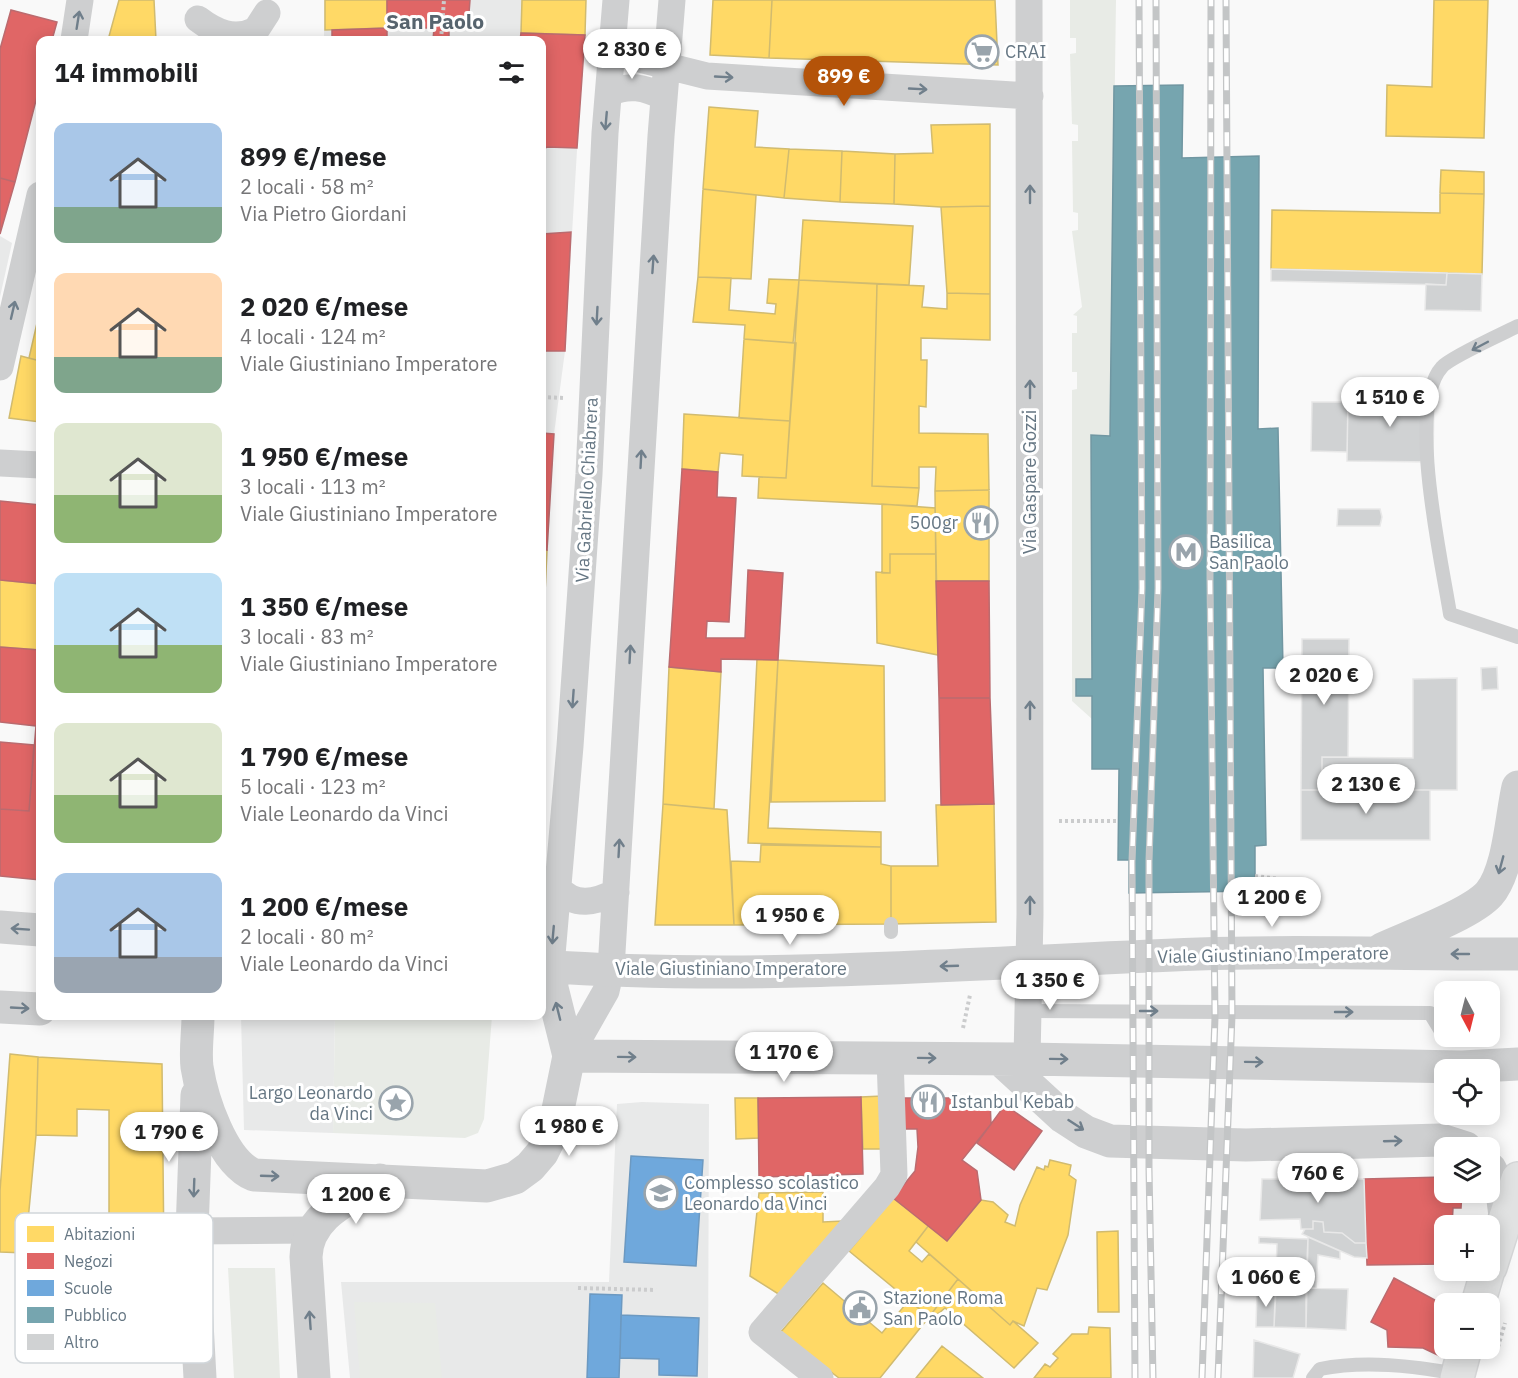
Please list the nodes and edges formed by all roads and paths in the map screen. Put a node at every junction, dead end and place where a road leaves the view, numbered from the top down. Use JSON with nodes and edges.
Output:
{"nodes":[{"id":1,"x":80,"y":0,"type":"edge"},
{"id":2,"x":444,"y":0,"type":"edge"},
{"id":3,"x":616,"y":0,"type":"edge"},
{"id":4,"x":672,"y":0,"type":"edge"},
{"id":5,"x":1029,"y":0,"type":"edge"},
{"id":6,"x":266,"y":6,"type":"edge"},
{"id":7,"x":198,"y":20,"type":"edge"},
{"id":8,"x":75,"y":36,"type":"edge"},
{"id":9,"x":272,"y":36,"type":"edge"},
{"id":10,"x":441,"y":36,"type":"edge"},
{"id":11,"x":612,"y":48,"type":"junction"},
{"id":12,"x":667,"y":65,"type":"junction"},
{"id":13,"x":609,"y":93,"type":"junction"},
{"id":14,"x":1030,"y":96,"type":"junction"},
{"id":15,"x":664,"y":97,"type":"junction"},
{"id":16,"x":36,"y":212,"type":"edge"},
{"id":17,"x":1518,"y":326,"type":"edge"},
{"id":18,"x":0,"y":367,"type":"edge"},
{"id":19,"x":0,"y":463,"type":"edge"},
{"id":20,"x":36,"y":465,"type":"edge"},
{"id":21,"x":1518,"y":637,"type":"edge"},
{"id":22,"x":1518,"y":787,"type":"edge"},
{"id":23,"x":1030,"y":821,"type":"junction"},
{"id":24,"x":1119,"y":821,"type":"dead end"},
{"id":25,"x":1255,"y":876,"type":"dead end"},
{"id":26,"x":1304,"y":882,"type":"dead end"},
{"id":27,"x":558,"y":888,"type":"junction"},
{"id":28,"x":616,"y":892,"type":"junction"},
{"id":29,"x":0,"y":927,"type":"edge"},
{"id":30,"x":36,"y":930,"type":"edge"},
{"id":31,"x":1374,"y":953,"type":"junction"},
{"id":32,"x":1518,"y":954,"type":"edge"},
{"id":33,"x":1028,"y":964,"type":"junction"},
{"id":34,"x":546,"y":966,"type":"edge"},
{"id":35,"x":611,"y":969,"type":"junction"},
{"id":36,"x":970,"y":996,"type":"dead end"},
{"id":37,"x":0,"y":1007,"type":"edge"},
{"id":38,"x":36,"y":1009,"type":"edge"},
{"id":39,"x":1028,"y":1011,"type":"junction"},
{"id":40,"x":198,"y":1020,"type":"edge"},
{"id":41,"x":1434,"y":1020,"type":"edge"},
{"id":42,"x":961,"y":1035,"type":"dead end"},
{"id":43,"x":569,"y":1056,"type":"junction"},
{"id":44,"x":890,"y":1058,"type":"junction"},
{"id":45,"x":1014,"y":1059,"type":"junction"},
{"id":46,"x":1518,"y":1064,"type":"edge"},
{"id":47,"x":1500,"y":1065,"type":"edge"},
{"id":48,"x":1434,"y":1066,"type":"edge"},
{"id":49,"x":197,"y":1067,"type":"junction"},
{"id":50,"x":1434,"y":1140,"type":"edge"},
{"id":51,"x":1518,"y":1179,"type":"edge"},
{"id":52,"x":380,"y":1180,"type":"junction"},
{"id":53,"x":1500,"y":1188,"type":"edge"},
{"id":54,"x":193,"y":1213,"type":"edge"},
{"id":55,"x":1505,"y":1216,"type":"junction"},
{"id":56,"x":311,"y":1230,"type":"junction"},
{"id":57,"x":213,"y":1231,"type":"edge"},
{"id":58,"x":1500,"y":1233,"type":"edge"},
{"id":59,"x":578,"y":1288,"type":"dead end"},
{"id":60,"x":656,"y":1290,"type":"dead end"},
{"id":61,"x":1506,"y":1320,"type":"dead end"},
{"id":62,"x":1500,"y":1342,"type":"edge"},
{"id":63,"x":199,"y":1363,"type":"edge"},
{"id":64,"x":1460,"y":1367,"type":"edge"},
{"id":65,"x":200,"y":1378,"type":"edge"},
{"id":66,"x":314,"y":1378,"type":"edge"},
{"id":67,"x":820,"y":1378,"type":"edge"},
{"id":68,"x":1313,"y":1378,"type":"edge"}],
"edges":[{"from":8,"to":1,"type":"street","one_way":true},
{"from":2,"to":10,"type":"path"},
{"from":3,"to":11,"type":"street","name":"Via Gabriello Chiabrera"},
{"from":4,"to":12,"type":"street"},
{"from":5,"to":14,"type":"street","name":"Via Gaspare Gozzi"},
{"from":6,"to":7,"type":"street"},
{"from":6,"to":9,"type":"street"},
{"from":11,"to":12,"type":"street"},
{"from":11,"to":13,"type":"street","name":"Via Gabriello Chiabrera"},
{"from":12,"to":14,"type":"street","one_way":true},
{"from":12,"to":15,"type":"street"},
{"from":13,"to":15,"type":"street"},
{"from":13,"to":27,"type":"street","name":"Via Gabriello Chiabrera","one_way":true},
{"from":23,"to":14,"type":"street","name":"Via Gaspare Gozzi","one_way":true},
{"from":28,"to":15,"type":"street","one_way":true},
{"from":18,"to":16,"type":"street","one_way":true},
{"from":17,"to":21,"type":"lane","one_way":true},
{"from":19,"to":20,"type":"street"},
{"from":22,"to":31,"type":"street","one_way":true},
{"from":23,"to":24,"type":"path"},
{"from":33,"to":23,"type":"street","name":"Via Gaspare Gozzi","one_way":true},
{"from":25,"to":26,"type":"path"},
{"from":27,"to":28,"type":"street"},
{"from":27,"to":34,"type":"street","name":"Via Gabriello Chiabrera","one_way":true},
{"from":28,"to":35,"type":"street"},
{"from":30,"to":29,"type":"street","one_way":true},
{"from":32,"to":31,"type":"street","name":"Viale Giustiniano Imperatore","one_way":true},
{"from":31,"to":33,"type":"street","name":"Viale Giustiniano Imperatore"},
{"from":33,"to":35,"type":"street","name":"Viale Giustiniano Imperatore","one_way":true},
{"from":33,"to":39,"type":"street"},
{"from":34,"to":35,"type":"street","name":"Viale Giustiniano Imperatore"},
{"from":43,"to":34,"type":"street","one_way":true},
{"from":35,"to":43,"type":"street"},
{"from":36,"to":42,"type":"path"},
{"from":37,"to":38,"type":"street","one_way":true},
{"from":39,"to":41,"type":"lane","one_way":true},
{"from":39,"to":45,"type":"street"},
{"from":40,"to":49,"type":"street"},
{"from":43,"to":44,"type":"street","one_way":true},
{"from":43,"to":52,"type":"street"},
{"from":44,"to":45,"type":"street","one_way":true},
{"from":44,"to":67,"type":"street"},
{"from":45,"to":48,"type":"street","one_way":true},
{"from":45,"to":50,"type":"street","one_way":true},
{"from":46,"to":47,"type":"street"},
{"from":49,"to":52,"type":"street","one_way":true},
{"from":49,"to":54,"type":"street","one_way":true},
{"from":51,"to":55,"type":"main road"},
{"from":52,"to":56,"type":"street"},
{"from":53,"to":55,"type":"street"},
{"from":55,"to":58,"type":"main road"},
{"from":56,"to":57,"type":"street"},
{"from":66,"to":56,"type":"street","one_way":true},
{"from":59,"to":60,"type":"path"},
{"from":61,"to":62,"type":"path"},
{"from":63,"to":65,"type":"street"},
{"from":64,"to":68,"type":"lane"}]}
